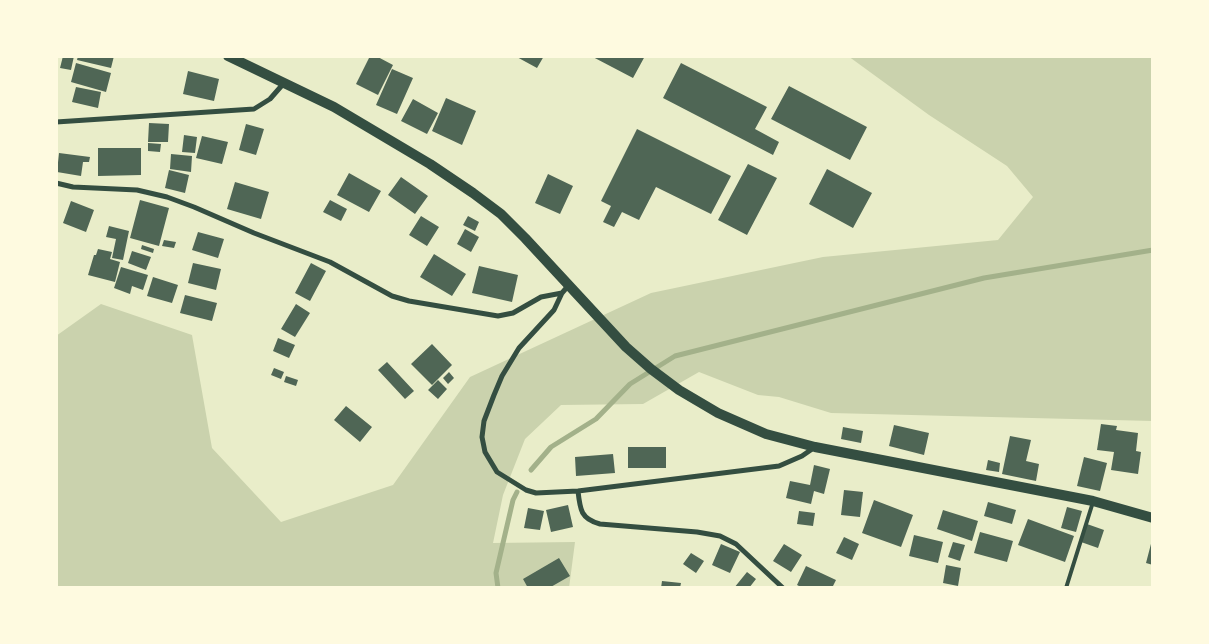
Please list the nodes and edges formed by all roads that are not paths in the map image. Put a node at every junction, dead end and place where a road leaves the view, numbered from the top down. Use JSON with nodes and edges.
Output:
{"nodes":[{"id":1,"x":228,"y":56,"type":"edge"},
{"id":2,"x":284,"y":83,"type":"junction"},
{"id":3,"x":56,"y":122,"type":"edge"},
{"id":4,"x":56,"y":183,"type":"edge"},
{"id":5,"x":565,"y":289,"type":"junction"},
{"id":6,"x":815,"y":447,"type":"junction"},
{"id":7,"x":578,"y":491,"type":"junction"},
{"id":8,"x":1093,"y":501,"type":"junction"},
{"id":9,"x":1153,"y":518,"type":"edge"},
{"id":10,"x":783,"y":588,"type":"edge"},
{"id":11,"x":1066,"y":588,"type":"edge"}],
"edges":[{"from":1,"to":2,"type":"main road"},
{"from":2,"to":3,"type":"street"},
{"from":2,"to":5,"type":"main road"},
{"from":4,"to":5,"type":"street"},
{"from":5,"to":6,"type":"main road"},
{"from":5,"to":7,"type":"street"},
{"from":6,"to":7,"type":"street"},
{"from":6,"to":8,"type":"main road"},
{"from":7,"to":10,"type":"street"},
{"from":8,"to":9,"type":"main road"},
{"from":8,"to":11,"type":"lane"}]}
